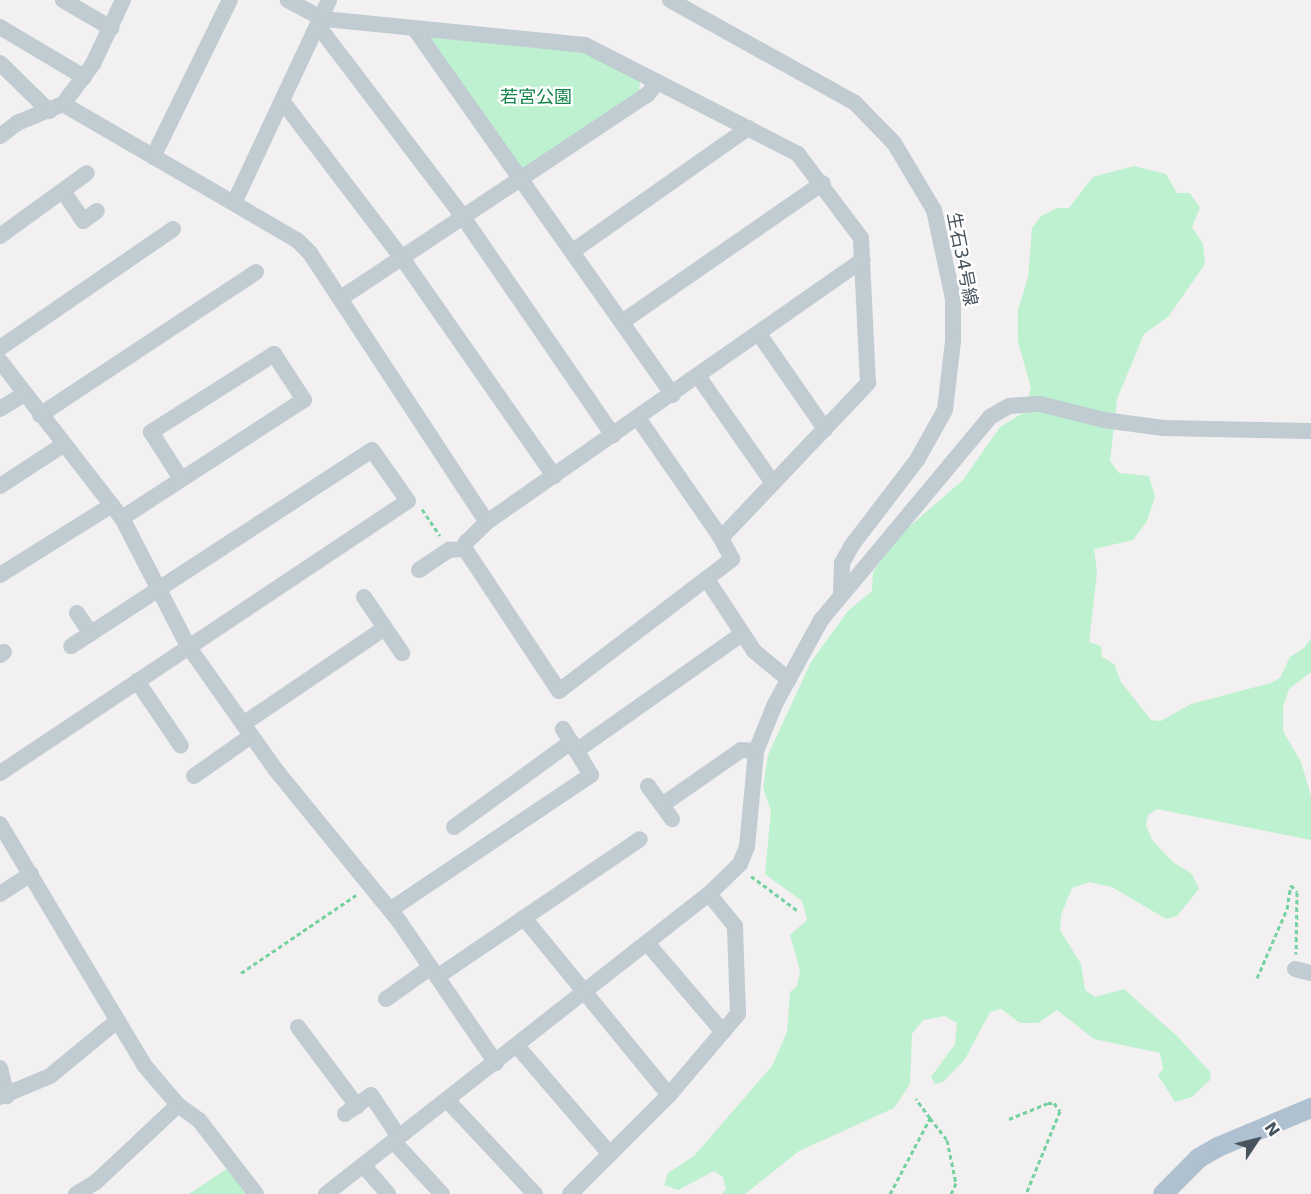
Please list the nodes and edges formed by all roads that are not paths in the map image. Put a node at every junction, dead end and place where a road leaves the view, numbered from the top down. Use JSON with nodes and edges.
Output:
{"nodes":[{"id":1,"x":63,"y":0,"type":"edge"},
{"id":2,"x":123,"y":0,"type":"edge"},
{"id":3,"x":230,"y":0,"type":"edge"},
{"id":4,"x":288,"y":0,"type":"edge"},
{"id":5,"x":329,"y":0,"type":"edge"},
{"id":6,"x":670,"y":0,"type":"edge"},
{"id":7,"x":321,"y":23,"type":"junction"},
{"id":8,"x":0,"y":27,"type":"edge"},
{"id":9,"x":111,"y":28,"type":"junction"},
{"id":10,"x":414,"y":28,"type":"junction"},
{"id":11,"x":0,"y":63,"type":"edge"},
{"id":12,"x":84,"y":77,"type":"junction"},
{"id":13,"x":658,"y":82,"type":"junction"},
{"id":14,"x":283,"y":102,"type":"junction"},
{"id":15,"x":56,"y":107,"type":"junction"},
{"id":16,"x":748,"y":128,"type":"junction"},
{"id":17,"x":0,"y":136,"type":"edge"},
{"id":18,"x":153,"y":157,"type":"junction"},
{"id":19,"x":87,"y":173,"type":"dead end"},
{"id":20,"x":521,"y":177,"type":"junction"},
{"id":21,"x":824,"y":183,"type":"junction"},
{"id":22,"x":63,"y":191,"type":"junction"},
{"id":23,"x":234,"y":203,"type":"junction"},
{"id":24,"x":97,"y":211,"type":"dead end"},
{"id":25,"x":463,"y":217,"type":"junction"},
{"id":26,"x":173,"y":229,"type":"dead end"},
{"id":27,"x":0,"y":236,"type":"edge"},
{"id":28,"x":573,"y":251,"type":"junction"},
{"id":29,"x":402,"y":258,"type":"junction"},
{"id":30,"x":863,"y":260,"type":"junction"},
{"id":31,"x":256,"y":272,"type":"dead end"},
{"id":32,"x":341,"y":298,"type":"junction"},
{"id":33,"x":622,"y":321,"type":"junction"},
{"id":34,"x":759,"y":334,"type":"junction"},
{"id":35,"x":0,"y":348,"type":"edge"},
{"id":36,"x":0,"y":361,"type":"edge"},
{"id":37,"x":698,"y":376,"type":"junction"},
{"id":38,"x":24,"y":394,"type":"junction"},
{"id":39,"x":673,"y":395,"type":"junction"},
{"id":40,"x":0,"y":409,"type":"edge"},
{"id":41,"x":40,"y":415,"type":"junction"},
{"id":42,"x":638,"y":418,"type":"junction"},
{"id":43,"x":825,"y":429,"type":"junction"},
{"id":44,"x":1311,"y":431,"type":"edge"},
{"id":45,"x":613,"y":435,"type":"junction"},
{"id":46,"x":63,"y":445,"type":"junction"},
{"id":47,"x":554,"y":476,"type":"junction"},
{"id":48,"x":181,"y":479,"type":"junction"},
{"id":49,"x":773,"y":483,"type":"junction"},
{"id":50,"x":0,"y":486,"type":"edge"},
{"id":51,"x":117,"y":511,"type":"junction"},
{"id":52,"x":487,"y":522,"type":"junction"},
{"id":53,"x":721,"y":538,"type":"junction"},
{"id":54,"x":457,"y":549,"type":"junction"},
{"id":55,"x":419,"y":570,"type":"dead end"},
{"id":56,"x":0,"y":575,"type":"edge"},
{"id":57,"x":708,"y":580,"type":"junction"},
{"id":58,"x":160,"y":588,"type":"junction"},
{"id":59,"x":841,"y":591,"type":"junction"},
{"id":60,"x":364,"y":597,"type":"dead end"},
{"id":61,"x":77,"y":613,"type":"dead end"},
{"id":62,"x":385,"y":628,"type":"junction"},
{"id":63,"x":91,"y":633,"type":"junction"},
{"id":64,"x":742,"y":634,"type":"junction"},
{"id":65,"x":71,"y":646,"type":"dead end"},
{"id":66,"x":188,"y":646,"type":"junction"},
{"id":67,"x":402,"y":653,"type":"dead end"},
{"id":68,"x":789,"y":680,"type":"junction"},
{"id":69,"x":137,"y":681,"type":"junction"},
{"id":70,"x":247,"y":730,"type":"junction"},
{"id":71,"x":570,"y":740,"type":"junction"},
{"id":72,"x":181,"y":746,"type":"dead end"},
{"id":73,"x":756,"y":751,"type":"junction"},
{"id":74,"x":0,"y":773,"type":"edge"},
{"id":75,"x":194,"y":776,"type":"dead end"},
{"id":76,"x":648,"y":786,"type":"dead end"},
{"id":77,"x":662,"y":805,"type":"junction"},
{"id":78,"x":672,"y":819,"type":"dead end"},
{"id":79,"x":0,"y":824,"type":"edge"},
{"id":80,"x":454,"y":827,"type":"dead end"},
{"id":81,"x":640,"y":839,"type":"dead end"},
{"id":82,"x":31,"y":874,"type":"junction"},
{"id":83,"x":0,"y":894,"type":"edge"},
{"id":84,"x":709,"y":894,"type":"junction"},
{"id":85,"x":390,"y":910,"type":"junction"},
{"id":86,"x":524,"y":918,"type":"junction"},
{"id":87,"x":647,"y":943,"type":"junction"},
{"id":88,"x":434,"y":972,"type":"junction"},
{"id":89,"x":583,"y":994,"type":"junction"},
{"id":90,"x":386,"y":999,"type":"dead end"},
{"id":91,"x":117,"y":1021,"type":"junction"},
{"id":92,"x":723,"y":1032,"type":"junction"},
{"id":93,"x":299,"y":1037,"type":"dead end"},
{"id":94,"x":517,"y":1046,"type":"junction"},
{"id":95,"x":496,"y":1063,"type":"junction"},
{"id":96,"x":0,"y":1068,"type":"edge"},
{"id":97,"x":669,"y":1095,"type":"junction"},
{"id":98,"x":4,"y":1097,"type":"edge"},
{"id":99,"x":447,"y":1100,"type":"junction"},
{"id":100,"x":178,"y":1104,"type":"junction"},
{"id":101,"x":1311,"y":1108,"type":"edge"},
{"id":102,"x":396,"y":1139,"type":"junction"},
{"id":103,"x":610,"y":1154,"type":"junction"},
{"id":104,"x":363,"y":1165,"type":"junction"},
{"id":105,"x":76,"y":1194,"type":"edge"},
{"id":106,"x":256,"y":1194,"type":"edge"},
{"id":107,"x":326,"y":1194,"type":"edge"},
{"id":108,"x":388,"y":1194,"type":"edge"},
{"id":109,"x":442,"y":1194,"type":"edge"},
{"id":110,"x":535,"y":1194,"type":"edge"},
{"id":111,"x":570,"y":1194,"type":"edge"},
{"id":112,"x":1164,"y":1194,"type":"edge"}],
"edges":[{"from":1,"to":9,"type":"street"},
{"from":2,"to":9,"type":"street"},
{"from":3,"to":18,"type":"street"},
{"from":4,"to":7,"type":"street"},
{"from":5,"to":7,"type":"street"},
{"from":6,"to":59,"type":"street","name":"生石34号線"},
{"from":7,"to":10,"type":"street"},
{"from":7,"to":14,"type":"street"},
{"from":7,"to":25,"type":"street"},
{"from":8,"to":12,"type":"street"},
{"from":9,"to":12,"type":"street"},
{"from":10,"to":13,"type":"street"},
{"from":10,"to":20,"type":"street"},
{"from":11,"to":15,"type":"street"},
{"from":12,"to":15,"type":"street"},
{"from":13,"to":16,"type":"street"},
{"from":13,"to":20,"type":"street"},
{"from":14,"to":23,"type":"street"},
{"from":14,"to":29,"type":"street"},
{"from":15,"to":17,"type":"street"},
{"from":15,"to":18,"type":"street"},
{"from":16,"to":21,"type":"street"},
{"from":16,"to":28,"type":"street"},
{"from":18,"to":23,"type":"street"},
{"from":19,"to":22,"type":"street"},
{"from":20,"to":25,"type":"street"},
{"from":20,"to":28,"type":"street"},
{"from":21,"to":30,"type":"street"},
{"from":21,"to":33,"type":"street"},
{"from":22,"to":24,"type":"street"},
{"from":22,"to":27,"type":"street"},
{"from":23,"to":32,"type":"street"},
{"from":25,"to":29,"type":"street"},
{"from":25,"to":45,"type":"street"},
{"from":26,"to":35,"type":"street"},
{"from":28,"to":33,"type":"street"},
{"from":29,"to":32,"type":"street"},
{"from":29,"to":47,"type":"street"},
{"from":30,"to":34,"type":"street"},
{"from":30,"to":43,"type":"street"},
{"from":31,"to":41,"type":"street"},
{"from":32,"to":52,"type":"street"},
{"from":33,"to":39,"type":"street"},
{"from":34,"to":37,"type":"street"},
{"from":34,"to":43,"type":"street"},
{"from":36,"to":38,"type":"street"},
{"from":37,"to":39,"type":"street"},
{"from":37,"to":49,"type":"street"},
{"from":38,"to":40,"type":"street"},
{"from":38,"to":41,"type":"street"},
{"from":39,"to":42,"type":"street"},
{"from":41,"to":46,"type":"street"},
{"from":42,"to":45,"type":"street"},
{"from":42,"to":53,"type":"street"},
{"from":43,"to":49,"type":"street"},
{"from":44,"to":59,"type":"street"},
{"from":45,"to":47,"type":"street"},
{"from":46,"to":50,"type":"street"},
{"from":46,"to":51,"type":"street"},
{"from":47,"to":52,"type":"street"},
{"from":48,"to":48,"type":"street"},
{"from":48,"to":51,"type":"street"},
{"from":49,"to":53,"type":"street"},
{"from":51,"to":56,"type":"street"},
{"from":51,"to":58,"type":"street"},
{"from":52,"to":54,"type":"street"},
{"from":53,"to":57,"type":"street"},
{"from":54,"to":55,"type":"street"},
{"from":54,"to":57,"type":"street"},
{"from":57,"to":64,"type":"street"},
{"from":58,"to":63,"type":"street"},
{"from":58,"to":66,"type":"street"},
{"from":58,"to":66,"type":"street"},
{"from":59,"to":68,"type":"street"},
{"from":60,"to":62,"type":"street"},
{"from":61,"to":63,"type":"street"},
{"from":62,"to":67,"type":"street"},
{"from":62,"to":70,"type":"street"},
{"from":63,"to":65,"type":"street"},
{"from":64,"to":68,"type":"street"},
{"from":64,"to":71,"type":"street"},
{"from":66,"to":69,"type":"street"},
{"from":66,"to":70,"type":"street"},
{"from":68,"to":73,"type":"street"},
{"from":69,"to":72,"type":"street"},
{"from":69,"to":74,"type":"street"},
{"from":70,"to":75,"type":"street"},
{"from":70,"to":85,"type":"street"},
{"from":71,"to":80,"type":"street"},
{"from":71,"to":85,"type":"street"},
{"from":73,"to":77,"type":"street"},
{"from":73,"to":84,"type":"street"},
{"from":76,"to":77,"type":"street"},
{"from":77,"to":78,"type":"street"},
{"from":79,"to":82,"type":"street"},
{"from":81,"to":86,"type":"street"},
{"from":82,"to":83,"type":"street"},
{"from":82,"to":91,"type":"street"},
{"from":84,"to":87,"type":"street"},
{"from":84,"to":92,"type":"street"},
{"from":85,"to":88,"type":"street"},
{"from":86,"to":88,"type":"street"},
{"from":86,"to":89,"type":"street"},
{"from":87,"to":89,"type":"street"},
{"from":87,"to":92,"type":"street"},
{"from":88,"to":90,"type":"street"},
{"from":88,"to":95,"type":"street"},
{"from":89,"to":94,"type":"street"},
{"from":89,"to":97,"type":"street"},
{"from":91,"to":98,"type":"street"},
{"from":91,"to":100,"type":"street"},
{"from":92,"to":97,"type":"street"},
{"from":93,"to":102,"type":"street"},
{"from":94,"to":95,"type":"street"},
{"from":94,"to":103,"type":"street"},
{"from":95,"to":99,"type":"street"},
{"from":96,"to":98,"type":"street"},
{"from":97,"to":103,"type":"street"},
{"from":99,"to":102,"type":"street"},
{"from":99,"to":110,"type":"street"},
{"from":100,"to":105,"type":"street"},
{"from":100,"to":106,"type":"street"},
{"from":101,"to":112,"type":"main road"},
{"from":102,"to":104,"type":"street"},
{"from":102,"to":109,"type":"street"},
{"from":103,"to":111,"type":"street"},
{"from":104,"to":107,"type":"street"},
{"from":104,"to":108,"type":"street"}]}
